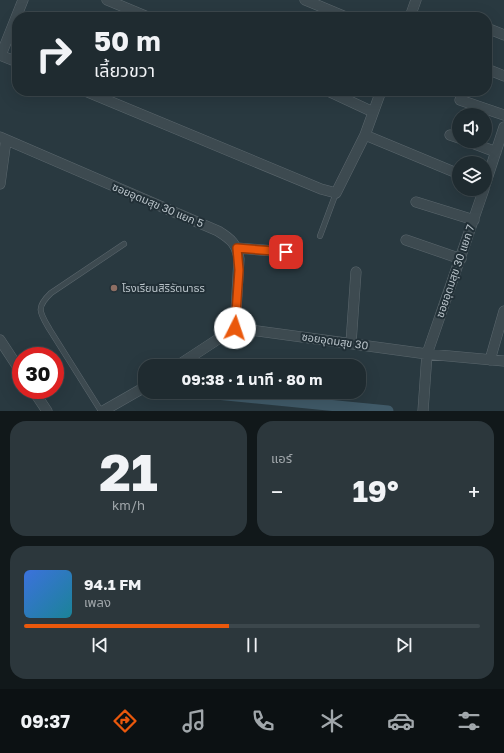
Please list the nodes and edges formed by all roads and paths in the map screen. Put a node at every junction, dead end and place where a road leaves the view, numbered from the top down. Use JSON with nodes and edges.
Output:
{"nodes":[{"id":1,"x":23,"y":0,"type":"edge"},
{"id":2,"x":107,"y":0,"type":"edge"},
{"id":3,"x":305,"y":0,"type":"edge"},
{"id":4,"x":416,"y":0,"type":"edge"},
{"id":5,"x":18,"y":12,"type":"edge"},
{"id":6,"x":136,"y":12,"type":"edge"},
{"id":7,"x":334,"y":12,"type":"edge"},
{"id":8,"x":412,"y":12,"type":"edge"},
{"id":9,"x":12,"y":26,"type":"edge"},
{"id":10,"x":492,"y":30,"type":"edge"},
{"id":11,"x":504,"y":35,"type":"edge"},
{"id":12,"x":0,"y":55,"type":"edge"},
{"id":13,"x":12,"y":60,"type":"edge"},
{"id":14,"x":492,"y":71,"type":"edge"},
{"id":15,"x":504,"y":76,"type":"edge"},
{"id":16,"x":98,"y":96,"type":"edge"},
{"id":17,"x":339,"y":96,"type":"edge"},
{"id":18,"x":379,"y":96,"type":"edge"},
{"id":19,"x":460,"y":100,"type":"dead end"},
{"id":20,"x":373,"y":112,"type":"junction"},
{"id":21,"x":504,"y":115,"type":"edge"},
{"id":22,"x":504,"y":127,"type":"edge"},
{"id":23,"x":365,"y":135,"type":"junction"},
{"id":24,"x":3,"y":138,"type":"edge"},
{"id":25,"x":485,"y":148,"type":"edge"},
{"id":26,"x":496,"y":152,"type":"junction"},
{"id":27,"x":492,"y":164,"type":"edge"},
{"id":28,"x":452,"y":171,"type":"edge"},
{"id":29,"x":0,"y":184,"type":"edge"},
{"id":30,"x":336,"y":193,"type":"junction"},
{"id":31,"x":482,"y":196,"type":"edge"},
{"id":32,"x":416,"y":202,"type":"dead end"},
{"id":33,"x":474,"y":220,"type":"junction"},
{"id":34,"x":320,"y":236,"type":"dead end"},
{"id":35,"x":406,"y":240,"type":"dead end"},
{"id":36,"x":124,"y":244,"type":"dead end"},
{"id":37,"x":237,"y":248,"type":"junction"},
{"id":38,"x":286,"y":252,"type":"dead end"},
{"id":39,"x":461,"y":259,"type":"junction"},
{"id":40,"x":356,"y":272,"type":"dead end"},
{"id":41,"x":504,"y":311,"type":"edge"},
{"id":42,"x":235,"y":328,"type":"junction"},
{"id":43,"x":0,"y":340,"type":"edge"},
{"id":44,"x":351,"y":343,"type":"junction"},
{"id":45,"x":427,"y":354,"type":"junction"},
{"id":46,"x":12,"y":358,"type":"edge"},
{"id":47,"x":187,"y":359,"type":"edge"},
{"id":48,"x":490,"y":360,"type":"junction"},
{"id":49,"x":504,"y":361,"type":"edge"},
{"id":50,"x":138,"y":391,"type":"edge"},
{"id":51,"x":39,"y":399,"type":"edge"},
{"id":52,"x":423,"y":409,"type":"edge"},
{"id":53,"x":47,"y":411,"type":"edge"},
{"id":54,"x":102,"y":411,"type":"edge"}],
"edges":[{"from":1,"to":5,"type":"street"},
{"from":2,"to":6,"type":"street"},
{"from":3,"to":7,"type":"street"},
{"from":4,"to":8,"type":"street"},
{"from":9,"to":12,"type":"street"},
{"from":10,"to":11,"type":"street"},
{"from":12,"to":13,"type":"street"},
{"from":14,"to":15,"type":"street"},
{"from":16,"to":30,"type":"street"},
{"from":17,"to":20,"type":"street"},
{"from":18,"to":20,"type":"street"},
{"from":19,"to":21,"type":"street"},
{"from":20,"to":23,"type":"street"},
{"from":22,"to":26,"type":"street"},
{"from":23,"to":28,"type":"street"},
{"from":23,"to":30,"type":"street"},
{"from":24,"to":29,"type":"street"},
{"from":24,"to":37,"type":"street","name":"ซอยอุดมสุข 30 แยก 5"},
{"from":25,"to":26,"type":"street"},
{"from":26,"to":27,"type":"street"},
{"from":30,"to":34,"type":"lane"},
{"from":31,"to":33,"type":"street","name":"ซอยอุดมสุข 30 แยก 7"},
{"from":32,"to":33,"type":"street"},
{"from":33,"to":39,"type":"street","name":"ซอยอุดมสุข 30 แยก 7"},
{"from":35,"to":39,"type":"street"},
{"from":36,"to":54,"type":"lane"},
{"from":37,"to":38,"type":"street"},
{"from":37,"to":42,"type":"street"},
{"from":39,"to":45,"type":"street","name":"ซอยอุดมสุข 30 แยก 7"},
{"from":40,"to":44,"type":"street"},
{"from":41,"to":48,"type":"street"},
{"from":42,"to":44,"type":"street","name":"ซอยอุดมสุข 30"},
{"from":42,"to":47,"type":"street"},
{"from":43,"to":46,"type":"street"},
{"from":44,"to":45,"type":"street","name":"ซอยอุดมสุข 30"},
{"from":45,"to":48,"type":"street","name":"ซอยอุดมสุข 30"},
{"from":45,"to":52,"type":"street","name":"ซอยอุดมสุข 30 แยก 7"},
{"from":48,"to":49,"type":"street","name":"ซอยอุดมสุข 30"},
{"from":50,"to":54,"type":"street"},
{"from":51,"to":53,"type":"street"}]}
